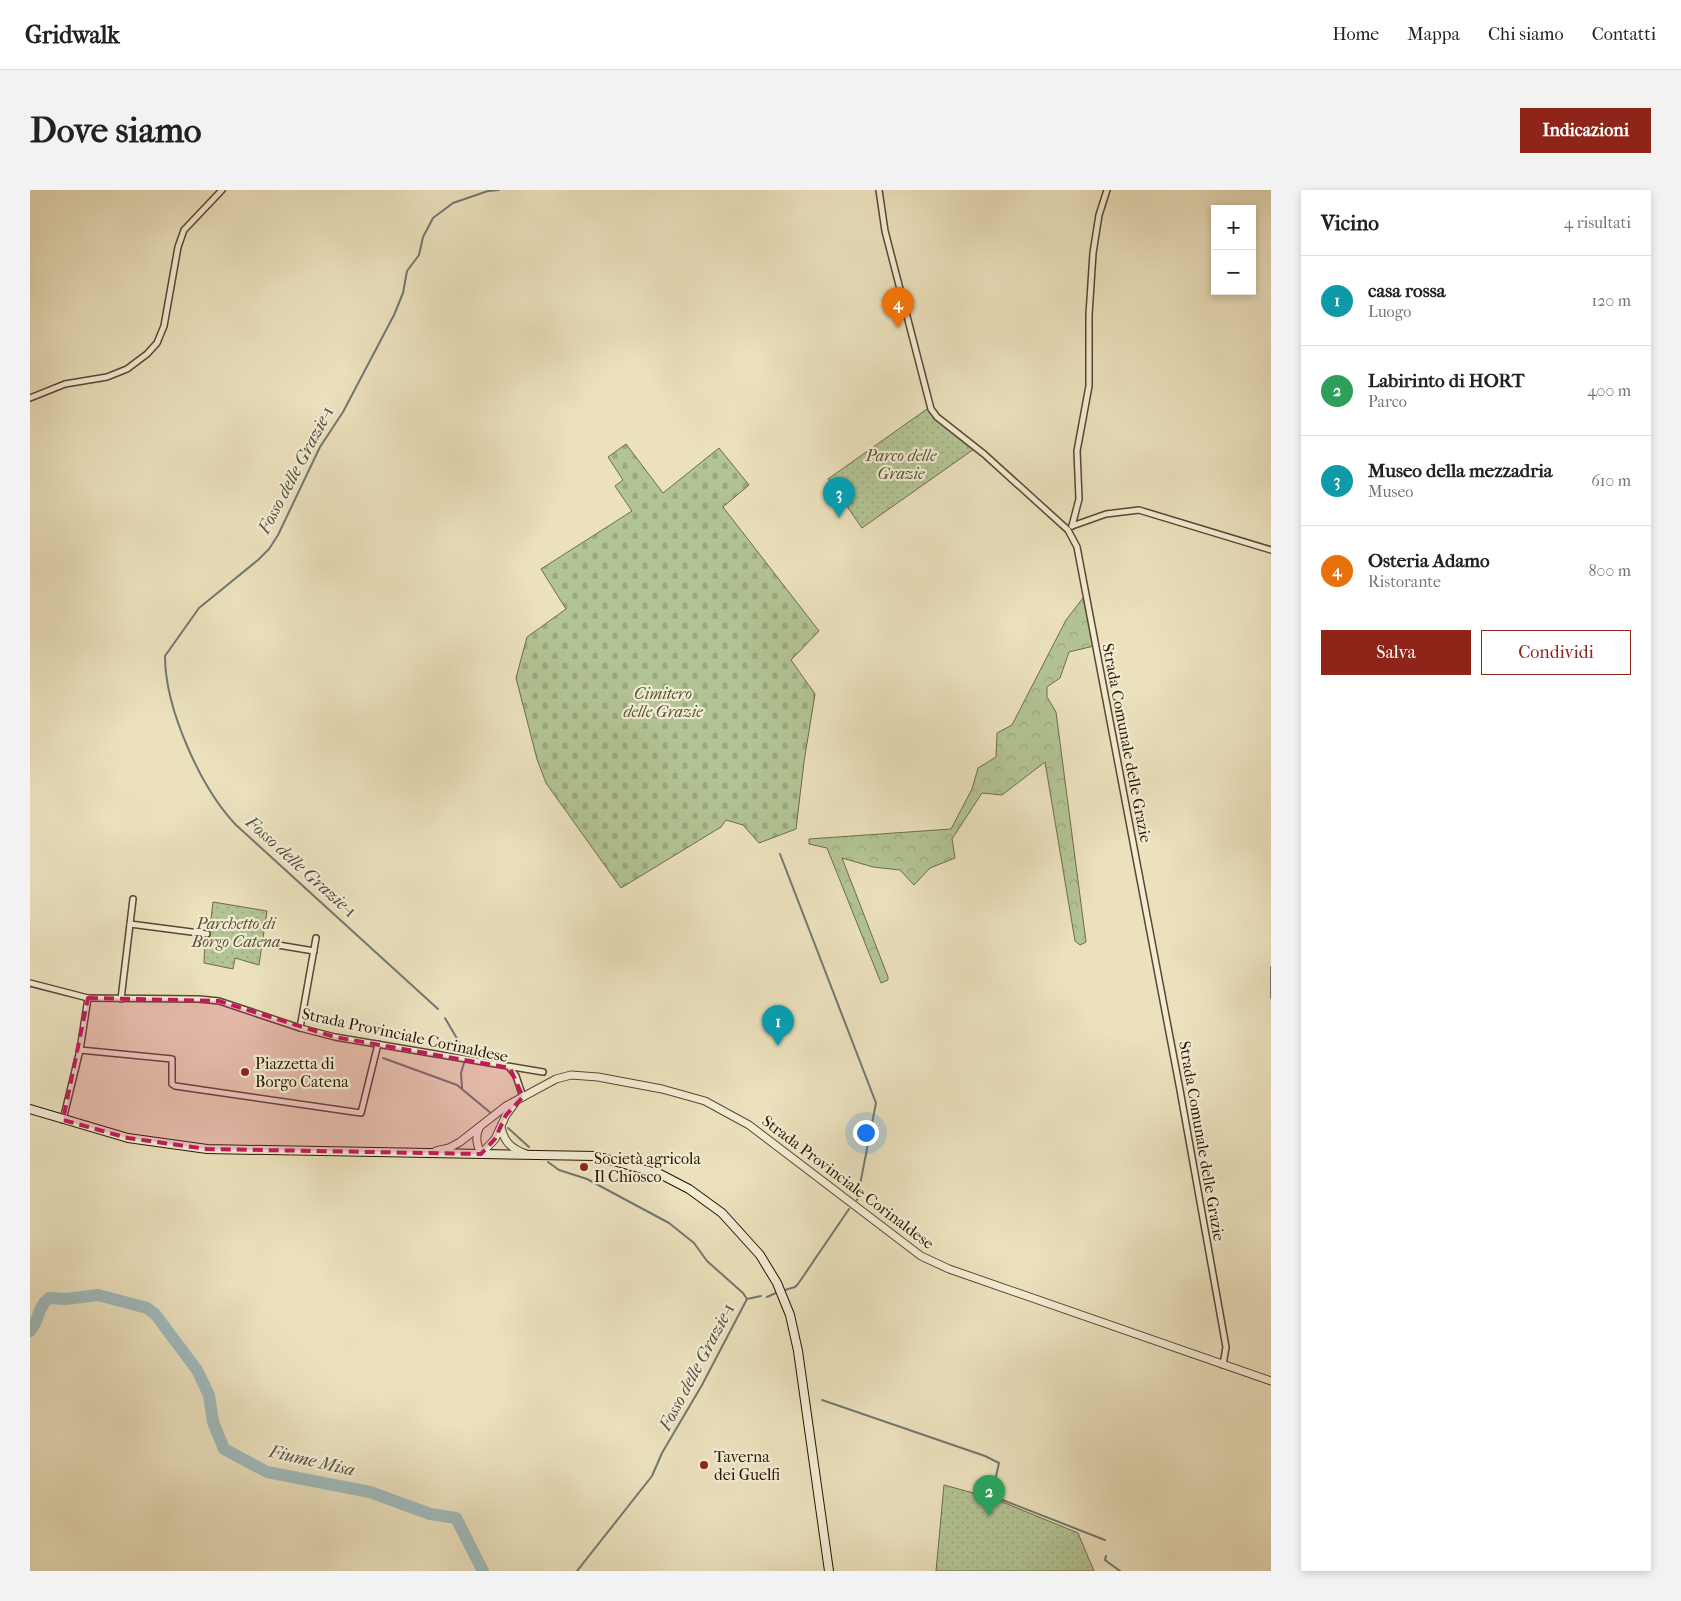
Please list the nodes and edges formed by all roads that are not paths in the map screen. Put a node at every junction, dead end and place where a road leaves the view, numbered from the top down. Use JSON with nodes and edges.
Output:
{"nodes":[{"id":1,"x":222,"y":190,"type":"edge"},
{"id":2,"x":878,"y":190,"type":"edge"},
{"id":3,"x":1107,"y":190,"type":"edge"},
{"id":4,"x":30,"y":398,"type":"edge"},
{"id":5,"x":1070,"y":528,"type":"junction"},
{"id":6,"x":1271,"y":550,"type":"edge"},
{"id":7,"x":133,"y":899,"type":"dead end"},
{"id":8,"x":130,"y":924,"type":"junction"},
{"id":9,"x":207,"y":934,"type":"dead end"},
{"id":10,"x":316,"y":938,"type":"dead end"},
{"id":11,"x":266,"y":943,"type":"dead end"},
{"id":12,"x":314,"y":951,"type":"junction"},
{"id":13,"x":30,"y":984,"type":"edge"},
{"id":14,"x":88,"y":998,"type":"junction"},
{"id":15,"x":121,"y":998,"type":"junction"},
{"id":16,"x":300,"y":1028,"type":"junction"},
{"id":17,"x":378,"y":1044,"type":"junction"},
{"id":18,"x":80,"y":1050,"type":"junction"},
{"id":19,"x":510,"y":1068,"type":"junction"},
{"id":20,"x":544,"y":1072,"type":"dead end"},
{"id":21,"x":522,"y":1097,"type":"junction"},
{"id":22,"x":30,"y":1109,"type":"edge"},
{"id":23,"x":63,"y":1120,"type":"junction"},
{"id":24,"x":480,"y":1126,"type":"junction"},
{"id":25,"x":500,"y":1128,"type":"junction"},
{"id":26,"x":425,"y":1154,"type":"junction"},
{"id":27,"x":481,"y":1154,"type":"junction"},
{"id":28,"x":531,"y":1156,"type":"junction"},
{"id":29,"x":1223,"y":1365,"type":"junction"},
{"id":30,"x":1271,"y":1382,"type":"edge"},
{"id":31,"x":829,"y":1571,"type":"edge"}],
"edges":[{"from":1,"to":4,"type":"street"},
{"from":2,"to":5,"type":"street","name":"Strada Comunale delle Grazie"},
{"from":3,"to":5,"type":"street"},
{"from":5,"to":6,"type":"street"},
{"from":5,"to":29,"type":"street","name":"Strada Comunale delle Grazie"},
{"from":7,"to":8,"type":"street"},
{"from":8,"to":9,"type":"street"},
{"from":8,"to":15,"type":"street"},
{"from":10,"to":12,"type":"street"},
{"from":11,"to":12,"type":"street"},
{"from":12,"to":16,"type":"street"},
{"from":13,"to":14,"type":"street","name":"Strada Provinciale Corinaldese"},
{"from":14,"to":15,"type":"street","name":"Strada Provinciale Corinaldese"},
{"from":14,"to":18,"type":"street"},
{"from":15,"to":16,"type":"street","name":"Strada Provinciale Corinaldese"},
{"from":16,"to":17,"type":"street","name":"Strada Provinciale Corinaldese"},
{"from":17,"to":18,"type":"street"},
{"from":17,"to":19,"type":"street","name":"Strada Provinciale Corinaldese"},
{"from":18,"to":23,"type":"street"},
{"from":19,"to":20,"type":"street"},
{"from":19,"to":21,"type":"street","name":"Strada Provinciale Corinaldese"},
{"from":21,"to":24,"type":"street","name":"Strada Provinciale Corinaldese"},
{"from":21,"to":25,"type":"street","name":"Strada Provinciale Corinaldese"},
{"from":21,"to":29,"type":"street","name":"Strada Provinciale Corinaldese"},
{"from":22,"to":23,"type":"main road","name":"Strada Provinciale Corinaldese"},
{"from":23,"to":26,"type":"main road","name":"Strada Provinciale Corinaldese"},
{"from":24,"to":26,"type":"street","name":"Strada Provinciale Corinaldese"},
{"from":24,"to":27,"type":"street"},
{"from":25,"to":27,"type":"street","name":"Strada Provinciale Corinaldese"},
{"from":25,"to":28,"type":"street"},
{"from":26,"to":27,"type":"main road","name":"Strada Provinciale Corinaldese"},
{"from":27,"to":28,"type":"main road"},
{"from":28,"to":31,"type":"main road"},
{"from":29,"to":30,"type":"street","name":"Strada Provinciale Corinaldese"}]}
